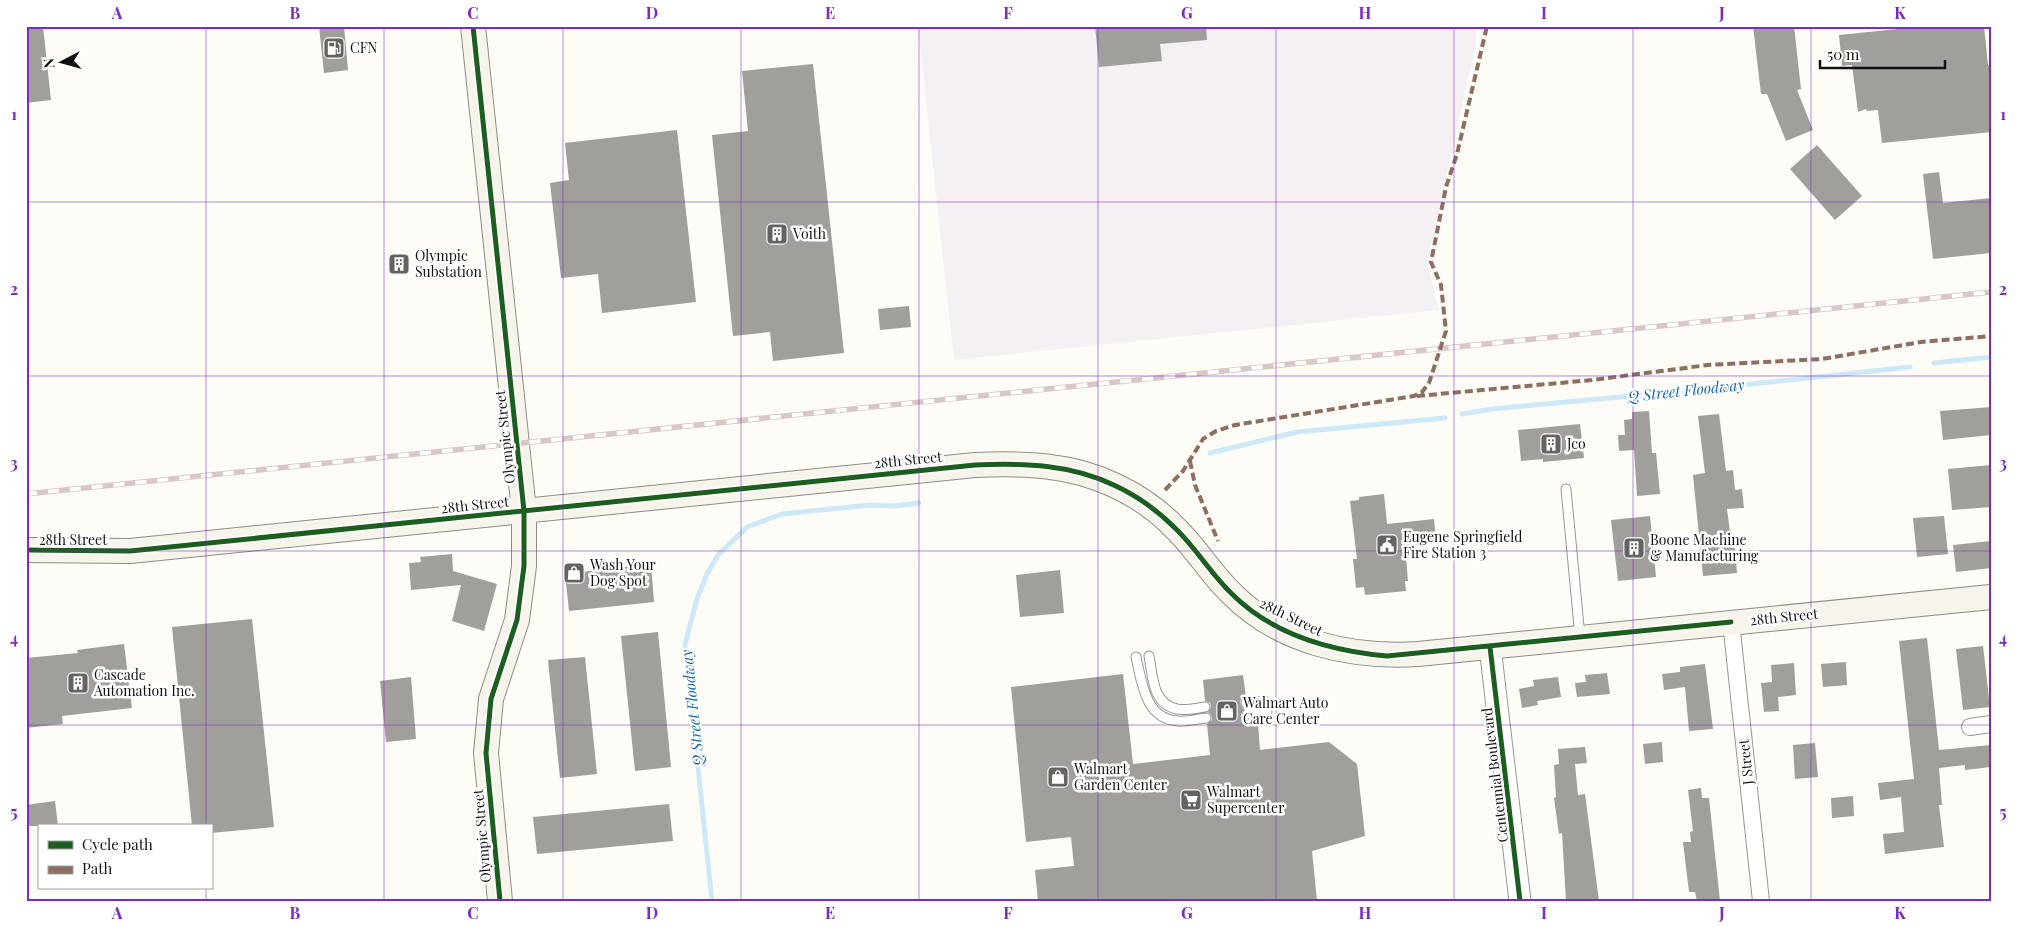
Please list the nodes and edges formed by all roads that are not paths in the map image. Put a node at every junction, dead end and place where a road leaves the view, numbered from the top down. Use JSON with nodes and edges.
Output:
{"nodes":[{"id":1,"x":473,"y":26,"type":"edge"},
{"id":2,"x":1566,"y":489,"type":"dead end"},
{"id":3,"x":524,"y":511,"type":"junction"},
{"id":4,"x":26,"y":550,"type":"edge"},
{"id":5,"x":1991,"y":597,"type":"edge"},
{"id":6,"x":1731,"y":622,"type":"junction"},
{"id":7,"x":1580,"y":638,"type":"junction"},
{"id":8,"x":1490,"y":647,"type":"junction"},
{"id":9,"x":1150,"y":656,"type":"dead end"},
{"id":10,"x":1136,"y":657,"type":"dead end"},
{"id":11,"x":1265,"y":701,"type":"dead end"},
{"id":12,"x":1246,"y":703,"type":"dead end"},
{"id":13,"x":1205,"y":707,"type":"dead end"},
{"id":14,"x":1267,"y":712,"type":"dead end"},
{"id":15,"x":1247,"y":714,"type":"dead end"},
{"id":16,"x":1206,"y":718,"type":"dead end"},
{"id":17,"x":1991,"y":724,"type":"edge"},
{"id":18,"x":1970,"y":726,"type":"dead end"},
{"id":19,"x":500,"y":901,"type":"edge"},
{"id":20,"x":1520,"y":901,"type":"edge"},
{"id":21,"x":1761,"y":901,"type":"edge"}],
"edges":[{"from":1,"to":3,"type":"main road","name":"Olympic Street"},
{"from":2,"to":7,"type":"lane"},
{"from":3,"to":4,"type":"main road","name":"28th Street"},
{"from":3,"to":8,"type":"main road","name":"28th Street"},
{"from":3,"to":19,"type":"main road","name":"Olympic Street"},
{"from":5,"to":6,"type":"main road","name":"28th Street"},
{"from":6,"to":7,"type":"main road","name":"28th Street"},
{"from":6,"to":21,"type":"street","name":"J Street"},
{"from":7,"to":8,"type":"main road","name":"28th Street"},
{"from":8,"to":20,"type":"street","name":"Centennial Boulevard"},
{"from":9,"to":13,"type":"lane"},
{"from":10,"to":16,"type":"lane"},
{"from":11,"to":12,"type":"lane"},
{"from":14,"to":15,"type":"lane"},
{"from":17,"to":18,"type":"street"}]}
